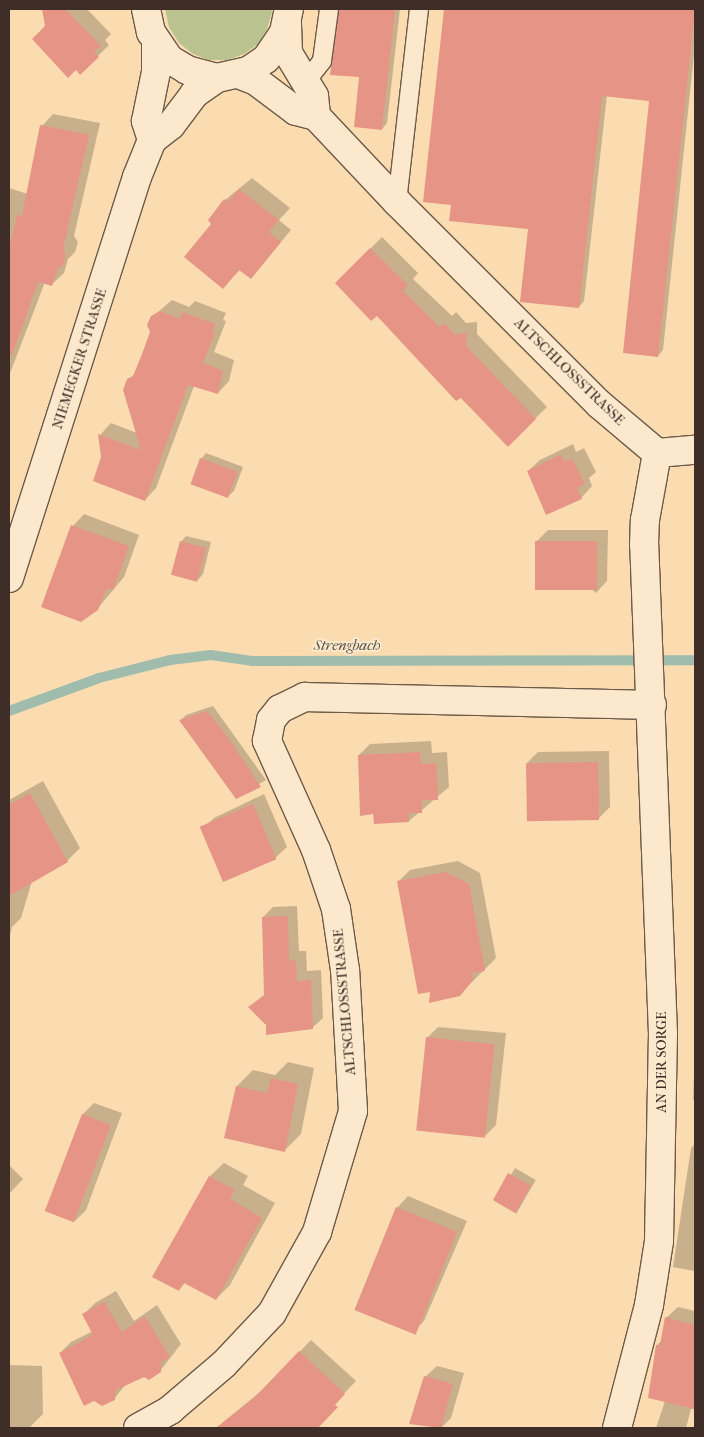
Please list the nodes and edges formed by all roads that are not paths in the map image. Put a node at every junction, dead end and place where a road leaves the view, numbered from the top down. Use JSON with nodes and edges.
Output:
{"nodes":[{"id":1,"x":146,"y":9,"type":"edge"},
{"id":2,"x":329,"y":9,"type":"edge"},
{"id":3,"x":419,"y":9,"type":"edge"},
{"id":4,"x":288,"y":15,"type":"edge"},
{"id":5,"x":156,"y":42,"type":"junction"},
{"id":6,"x":228,"y":76,"type":"junction"},
{"id":7,"x":304,"y":84,"type":"junction"},
{"id":8,"x":316,"y":116,"type":"junction"},
{"id":9,"x":152,"y":140,"type":"junction"},
{"id":10,"x":397,"y":202,"type":"junction"},
{"id":11,"x":695,"y":450,"type":"edge"},
{"id":12,"x":657,"y":453,"type":"junction"},
{"id":13,"x":9,"y":578,"type":"edge"},
{"id":14,"x":652,"y":698,"type":"junction"},
{"id":15,"x":138,"y":1428,"type":"edge"},
{"id":16,"x":617,"y":1428,"type":"edge"}],
"edges":[{"from":1,"to":5,"type":"street"},
{"from":2,"to":7,"type":"lane"},
{"from":3,"to":10,"type":"lane"},
{"from":4,"to":6,"type":"street","name":"NIEMEGKER STRASSE"},
{"from":4,"to":7,"type":"street"},
{"from":5,"to":6,"type":"street"},
{"from":5,"to":9,"type":"street"},
{"from":6,"to":8,"type":"street","name":"ALTSCHLOSSSTRASSE"},
{"from":6,"to":9,"type":"street","name":"NIEMEGKER STRASSE"},
{"from":7,"to":8,"type":"street"},
{"from":8,"to":10,"type":"street","name":"ALTSCHLOSSSTRASSE"},
{"from":9,"to":13,"type":"street","name":"NIEMEGKER STRASSE"},
{"from":10,"to":12,"type":"street","name":"ALTSCHLOSSSTRASSE"},
{"from":11,"to":12,"type":"street"},
{"from":12,"to":14,"type":"street"},
{"from":14,"to":15,"type":"street","name":"ALTSCHLOSSSTRASSE"},
{"from":14,"to":16,"type":"street","name":"AN DER SORGE"}]}
